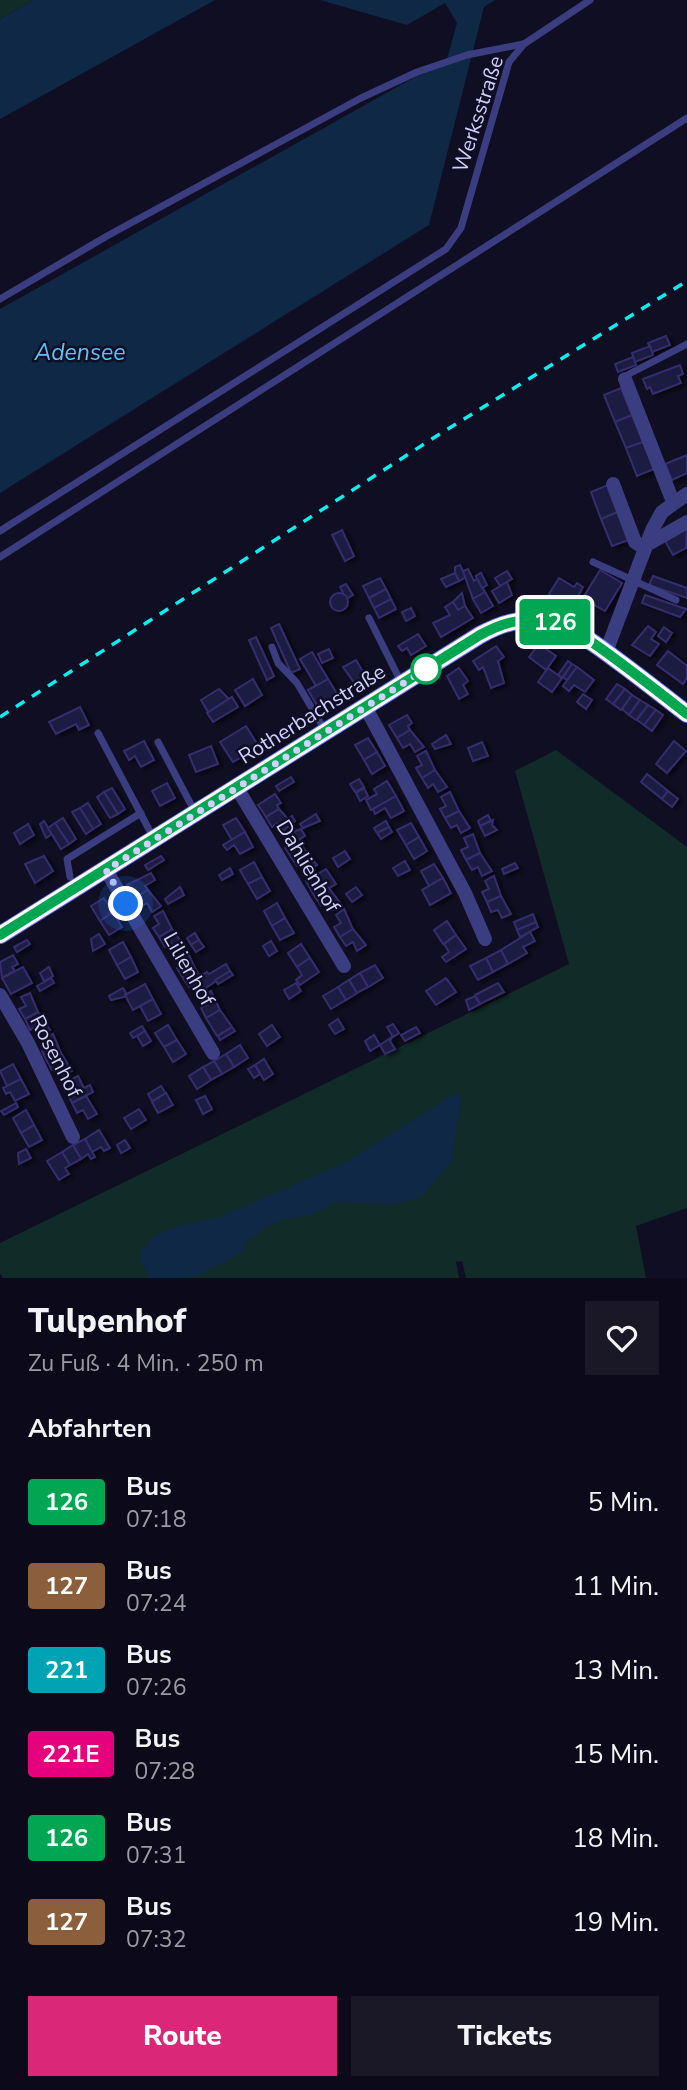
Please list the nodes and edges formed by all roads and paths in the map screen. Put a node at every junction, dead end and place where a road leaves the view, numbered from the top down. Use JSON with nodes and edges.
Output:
{"nodes":[{"id":1,"x":590,"y":0,"type":"edge"},
{"id":2,"x":524,"y":44,"type":"junction"},
{"id":3,"x":687,"y":118,"type":"edge"},
{"id":4,"x":0,"y":299,"type":"edge"},
{"id":5,"x":687,"y":344,"type":"edge"},
{"id":6,"x":625,"y":379,"type":"joint"},
{"id":7,"x":612,"y":484,"type":"dead end"},
{"id":8,"x":687,"y":494,"type":"edge"},
{"id":9,"x":673,"y":502,"type":"junction"},
{"id":10,"x":687,"y":522,"type":"edge"},
{"id":11,"x":0,"y":531,"type":"edge"},
{"id":12,"x":643,"y":547,"type":"junction"},
{"id":13,"x":0,"y":557,"type":"edge"},
{"id":14,"x":593,"y":562,"type":"dead end"},
{"id":15,"x":633,"y":583,"type":"junction"},
{"id":16,"x":676,"y":600,"type":"dead end"},
{"id":17,"x":369,"y":618,"type":"dead end"},
{"id":18,"x":272,"y":647,"type":"dead end"},
{"id":19,"x":606,"y":652,"type":"junction"},
{"id":20,"x":402,"y":684,"type":"junction"},
{"id":21,"x":366,"y":708,"type":"junction"},
{"id":22,"x":687,"y":714,"type":"edge"},
{"id":23,"x":98,"y":733,"type":"dead end"},
{"id":24,"x":327,"y":733,"type":"junction"},
{"id":25,"x":158,"y":742,"type":"dead end"},
{"id":26,"x":237,"y":788,"type":"junction"},
{"id":27,"x":141,"y":813,"type":"junction"},
{"id":28,"x":196,"y":813,"type":"junction"},
{"id":29,"x":155,"y":841,"type":"junction"},
{"id":30,"x":106,"y":870,"type":"junction"},
{"id":31,"x":70,"y":877,"type":"dead end"},
{"id":32,"x":0,"y":935,"type":"edge"},
{"id":33,"x":485,"y":939,"type":"dead end"},
{"id":34,"x":344,"y":966,"type":"dead end"},
{"id":35,"x":0,"y":995,"type":"edge"},
{"id":36,"x":214,"y":1053,"type":"dead end"},
{"id":37,"x":73,"y":1137,"type":"dead end"}],
"edges":[{"from":1,"to":2,"type":"lane"},
{"from":2,"to":4,"type":"lane","name":"Werksstraße"},
{"from":2,"to":11,"type":"lane","name":"Werksstraße"},
{"from":3,"to":13,"type":"lane"},
{"from":5,"to":6,"type":"lane"},
{"from":6,"to":9,"type":"street"},
{"from":7,"to":12,"type":"street"},
{"from":8,"to":9,"type":"street"},
{"from":9,"to":12,"type":"street"},
{"from":10,"to":12,"type":"street"},
{"from":12,"to":15,"type":"street"},
{"from":14,"to":15,"type":"lane"},
{"from":15,"to":16,"type":"lane"},
{"from":15,"to":19,"type":"street"},
{"from":17,"to":20,"type":"lane"},
{"from":18,"to":24,"type":"lane"},
{"from":19,"to":20,"type":"street","name":"Rotherbachstraße"},
{"from":19,"to":22,"type":"street","name":"Rotherbachstraße"},
{"from":20,"to":21,"type":"street","name":"Rotherbachstraße"},
{"from":21,"to":24,"type":"street","name":"Rotherbachstraße"},
{"from":21,"to":33,"type":"street"},
{"from":23,"to":27,"type":"lane"},
{"from":24,"to":26,"type":"street","name":"Rotherbachstraße"},
{"from":25,"to":28,"type":"lane"},
{"from":26,"to":28,"type":"street","name":"Rotherbachstraße"},
{"from":26,"to":34,"type":"street","name":"Dahlienhof"},
{"from":27,"to":29,"type":"lane"},
{"from":27,"to":31,"type":"lane"},
{"from":28,"to":29,"type":"street","name":"Rotherbachstraße"},
{"from":29,"to":30,"type":"street","name":"Rotherbachstraße"},
{"from":30,"to":32,"type":"street","name":"Rotherbachstraße"},
{"from":30,"to":36,"type":"street","name":"Lilienhof"},
{"from":35,"to":37,"type":"street","name":"Rosenhof"}]}
